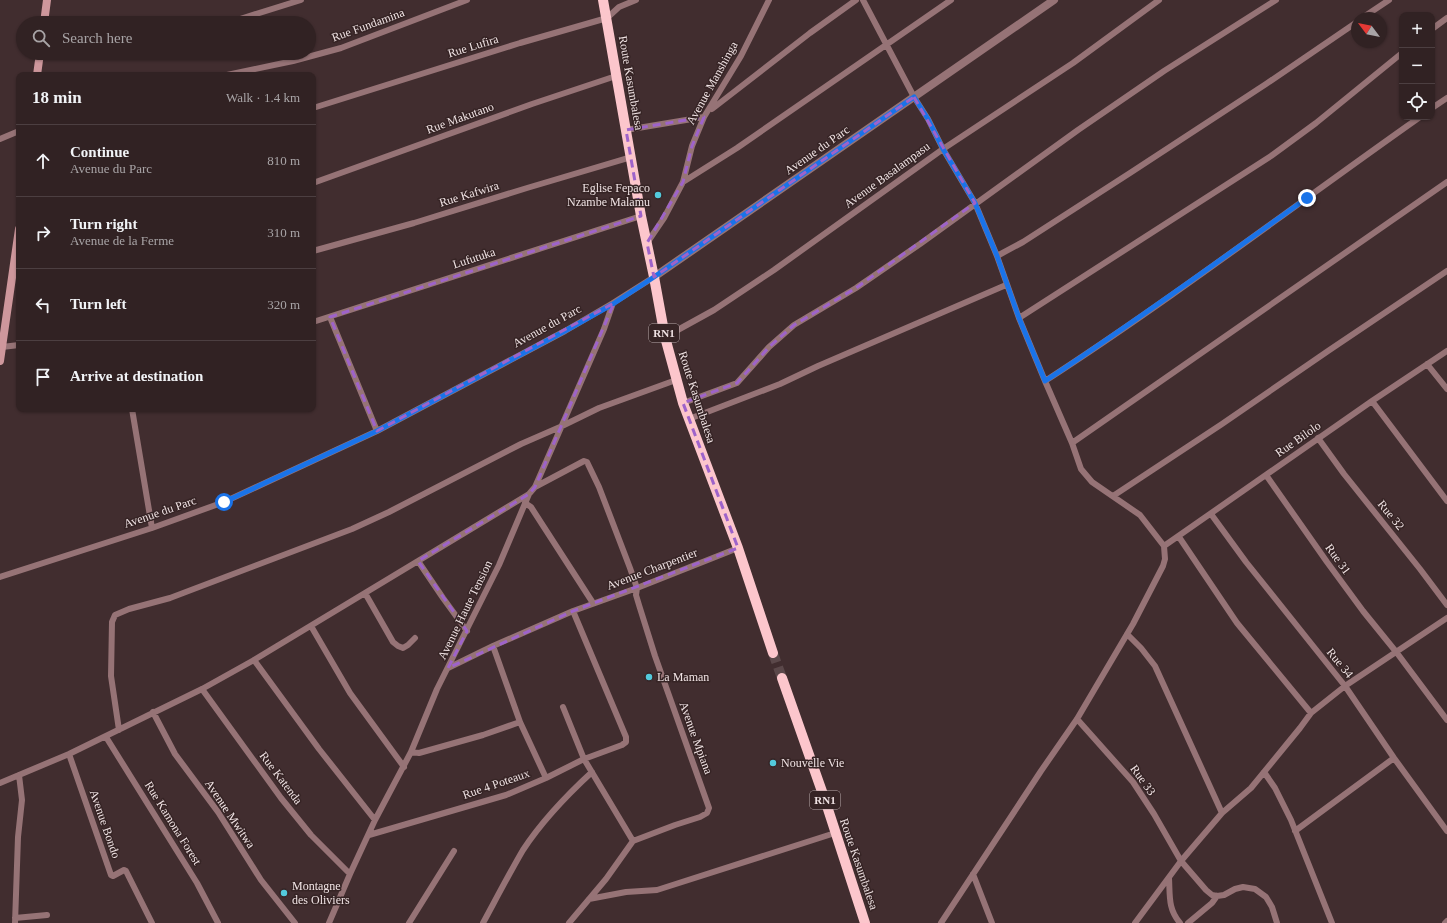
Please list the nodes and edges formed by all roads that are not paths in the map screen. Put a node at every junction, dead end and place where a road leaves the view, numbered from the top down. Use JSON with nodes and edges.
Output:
{"nodes":[{"id":1,"x":47,"y":0,"type":"edge"},
{"id":2,"x":301,"y":0,"type":"edge"},
{"id":3,"x":467,"y":0,"type":"edge"},
{"id":4,"x":603,"y":0,"type":"edge"},
{"id":5,"x":636,"y":0,"type":"edge"},
{"id":6,"x":769,"y":0,"type":"edge"},
{"id":7,"x":856,"y":0,"type":"edge"},
{"id":8,"x":863,"y":0,"type":"edge"},
{"id":9,"x":951,"y":0,"type":"edge"},
{"id":10,"x":1054,"y":0,"type":"edge"},
{"id":11,"x":1159,"y":0,"type":"edge"},
{"id":12,"x":1276,"y":0,"type":"edge"},
{"id":13,"x":1389,"y":0,"type":"edge"},
{"id":14,"x":1371,"y":12,"type":"edge"},
{"id":15,"x":45,"y":16,"type":"edge"},
{"id":16,"x":250,"y":16,"type":"edge"},
{"id":17,"x":606,"y":18,"type":"junction"},
{"id":18,"x":1447,"y":18,"type":"edge"},
{"id":19,"x":1351,"y":26,"type":"edge"},
{"id":20,"x":1435,"y":27,"type":"edge"},
{"id":21,"x":888,"y":44,"type":"junction"},
{"id":22,"x":316,"y":55,"type":"edge"},
{"id":23,"x":1399,"y":55,"type":"edge"},
{"id":24,"x":39,"y":60,"type":"edge"},
{"id":25,"x":297,"y":60,"type":"edge"},
{"id":26,"x":37,"y":72,"type":"edge"},
{"id":27,"x":241,"y":72,"type":"edge"},
{"id":28,"x":616,"y":76,"type":"junction"},
{"id":29,"x":914,"y":97,"type":"junction"},
{"id":30,"x":1447,"y":98,"type":"edge"},
{"id":31,"x":1435,"y":106,"type":"edge"},
{"id":32,"x":316,"y":107,"type":"edge"},
{"id":33,"x":709,"y":111,"type":"junction"},
{"id":34,"x":704,"y":117,"type":"junction"},
{"id":35,"x":1416,"y":120,"type":"edge"},
{"id":36,"x":626,"y":130,"type":"junction"},
{"id":37,"x":16,"y":132,"type":"edge"},
{"id":38,"x":0,"y":139,"type":"edge"},
{"id":39,"x":943,"y":149,"type":"junction"},
{"id":40,"x":631,"y":157,"type":"junction"},
{"id":41,"x":316,"y":182,"type":"edge"},
{"id":42,"x":683,"y":182,"type":"junction"},
{"id":43,"x":1447,"y":182,"type":"edge"},
{"id":44,"x":975,"y":203,"type":"junction"},
{"id":45,"x":641,"y":216,"type":"junction"},
{"id":46,"x":647,"y":243,"type":"junction"},
{"id":47,"x":316,"y":249,"type":"edge"},
{"id":48,"x":16,"y":252,"type":"edge"},
{"id":49,"x":997,"y":256,"type":"junction"},
{"id":50,"x":1447,"y":271,"type":"edge"},
{"id":51,"x":654,"y":277,"type":"junction"},
{"id":52,"x":1006,"y":285,"type":"junction"},
{"id":53,"x":613,"y":304,"type":"junction"},
{"id":54,"x":330,"y":317,"type":"junction"},
{"id":55,"x":1019,"y":318,"type":"junction"},
{"id":56,"x":316,"y":321,"type":"edge"},
{"id":57,"x":665,"y":337,"type":"junction"},
{"id":58,"x":16,"y":345,"type":"edge"},
{"id":59,"x":2,"y":347,"type":"junction"},
{"id":60,"x":1447,"y":351,"type":"edge"},
{"id":61,"x":0,"y":361,"type":"edge"},
{"id":62,"x":1427,"y":364,"type":"junction"},
{"id":63,"x":676,"y":380,"type":"junction"},
{"id":64,"x":1045,"y":381,"type":"junction"},
{"id":65,"x":1447,"y":389,"type":"edge"},
{"id":66,"x":1372,"y":401,"type":"junction"},
{"id":67,"x":683,"y":403,"type":"junction"},
{"id":68,"x":133,"y":412,"type":"edge"},
{"id":69,"x":689,"y":419,"type":"junction"},
{"id":70,"x":560,"y":427,"type":"junction"},
{"id":71,"x":377,"y":431,"type":"junction"},
{"id":72,"x":1318,"y":438,"type":"junction"},
{"id":73,"x":1072,"y":442,"type":"junction"},
{"id":74,"x":1266,"y":475,"type":"junction"},
{"id":75,"x":535,"y":487,"type":"junction"},
{"id":76,"x":529,"y":494,"type":"junction"},
{"id":77,"x":1114,"y":496,"type":"junction"},
{"id":78,"x":1447,"y":501,"type":"edge"},
{"id":79,"x":525,"y":503,"type":"junction"},
{"id":80,"x":1211,"y":514,"type":"junction"},
{"id":81,"x":152,"y":528,"type":"junction"},
{"id":82,"x":1179,"y":537,"type":"junction"},
{"id":83,"x":1164,"y":546,"type":"junction"},
{"id":84,"x":738,"y":548,"type":"junction"},
{"id":85,"x":418,"y":561,"type":"junction"},
{"id":86,"x":0,"y":576,"type":"edge"},
{"id":87,"x":637,"y":588,"type":"junction"},
{"id":88,"x":365,"y":593,"type":"junction"},
{"id":89,"x":593,"y":603,"type":"junction"},
{"id":90,"x":1447,"y":605,"type":"edge"},
{"id":91,"x":573,"y":611,"type":"junction"},
{"id":92,"x":1447,"y":618,"type":"edge"},
{"id":93,"x":311,"y":626,"type":"junction"},
{"id":94,"x":467,"y":631,"type":"junction"},
{"id":95,"x":1127,"y":634,"type":"junction"},
{"id":96,"x":415,"y":638,"type":"dead end"},
{"id":97,"x":493,"y":646,"type":"junction"},
{"id":98,"x":773,"y":653,"type":"tunnel mouth"},
{"id":99,"x":1397,"y":653,"type":"junction"},
{"id":100,"x":254,"y":660,"type":"junction"},
{"id":101,"x":448,"y":668,"type":"junction"},
{"id":102,"x":782,"y":678,"type":"tunnel mouth"},
{"id":103,"x":1345,"y":686,"type":"junction"},
{"id":104,"x":202,"y":689,"type":"junction"},
{"id":105,"x":563,"y":707,"type":"dead end"},
{"id":106,"x":154,"y":712,"type":"junction"},
{"id":107,"x":1311,"y":713,"type":"junction"},
{"id":108,"x":1077,"y":719,"type":"junction"},
{"id":109,"x":1447,"y":720,"type":"edge"},
{"id":110,"x":520,"y":722,"type":"junction"},
{"id":111,"x":119,"y":730,"type":"junction"},
{"id":112,"x":106,"y":737,"type":"junction"},
{"id":113,"x":411,"y":752,"type":"junction"},
{"id":114,"x":69,"y":754,"type":"junction"},
{"id":115,"x":1394,"y":758,"type":"junction"},
{"id":116,"x":584,"y":759,"type":"junction"},
{"id":117,"x":404,"y":767,"type":"junction"},
{"id":118,"x":592,"y":772,"type":"junction"},
{"id":119,"x":1264,"y":772,"type":"junction"},
{"id":120,"x":19,"y":775,"type":"junction"},
{"id":121,"x":546,"y":778,"type":"junction"},
{"id":122,"x":0,"y":784,"type":"edge"},
{"id":123,"x":1222,"y":813,"type":"junction"},
{"id":124,"x":375,"y":820,"type":"junction"},
{"id":125,"x":1295,"y":831,"type":"junction"},
{"id":126,"x":1447,"y":831,"type":"edge"},
{"id":127,"x":835,"y":833,"type":"junction"},
{"id":128,"x":369,"y":835,"type":"junction"},
{"id":129,"x":633,"y":842,"type":"junction"},
{"id":130,"x":454,"y":851,"type":"dead end"},
{"id":131,"x":1181,"y":860,"type":"junction"},
{"id":132,"x":350,"y":874,"type":"junction"},
{"id":133,"x":973,"y":874,"type":"junction"},
{"id":134,"x":1169,"y":878,"type":"junction"},
{"id":135,"x":1217,"y":896,"type":"junction"},
{"id":136,"x":589,"y":899,"type":"junction"},
{"id":137,"x":47,"y":915,"type":"dead end"},
{"id":138,"x":15,"y":920,"type":"edge"},
{"id":139,"x":948,"y":920,"type":"edge"},
{"id":140,"x":1447,"y":921,"type":"edge"},
{"id":141,"x":152,"y":923,"type":"edge"},
{"id":142,"x":218,"y":923,"type":"edge"},
{"id":143,"x":295,"y":923,"type":"edge"},
{"id":144,"x":329,"y":923,"type":"edge"},
{"id":145,"x":409,"y":923,"type":"edge"},
{"id":146,"x":483,"y":923,"type":"edge"},
{"id":147,"x":569,"y":923,"type":"edge"},
{"id":148,"x":866,"y":923,"type":"edge"},
{"id":149,"x":941,"y":923,"type":"edge"},
{"id":150,"x":992,"y":923,"type":"edge"},
{"id":151,"x":1135,"y":923,"type":"edge"},
{"id":152,"x":1180,"y":923,"type":"edge"},
{"id":153,"x":1188,"y":923,"type":"edge"},
{"id":154,"x":1277,"y":923,"type":"edge"},
{"id":155,"x":1332,"y":923,"type":"edge"},
{"id":156,"x":1445,"y":923,"type":"edge"}],
"edges":[{"from":1,"to":15,"type":"main road"},
{"from":2,"to":16,"type":"street"},
{"from":3,"to":22,"type":"street","name":"Rue Fundamina"},
{"from":4,"to":17,"type":"highway","name":"Route Kasumbalesa","number":"RN1"},
{"from":5,"to":17,"type":"street","name":"Rue Lufira"},
{"from":6,"to":33,"type":"street","name":"Avenue Manshinga"},
{"from":7,"to":33,"type":"street"},
{"from":8,"to":21,"type":"street"},
{"from":9,"to":21,"type":"street"},
{"from":10,"to":29,"type":"street","name":"Avenue du Parc"},
{"from":11,"to":39,"type":"street","name":"Avenue Basalampasu"},
{"from":12,"to":44,"type":"street"},
{"from":13,"to":14,"type":"street"},
{"from":17,"to":28,"type":"highway","name":"Route Kasumbalesa","number":"RN1"},
{"from":17,"to":32,"type":"street","name":"Rue Lufira"},
{"from":18,"to":20,"type":"street"},
{"from":19,"to":49,"type":"street"},
{"from":21,"to":29,"type":"street"},
{"from":21,"to":42,"type":"street"},
{"from":23,"to":55,"type":"street"},
{"from":24,"to":26,"type":"main road"},
{"from":25,"to":27,"type":"street","name":"Rue Fundamina"},
{"from":28,"to":36,"type":"highway","name":"Route Kasumbalesa","number":"RN1"},
{"from":28,"to":41,"type":"street","name":"Rue Makutano"},
{"from":29,"to":39,"type":"street"},
{"from":29,"to":51,"type":"street","name":"Avenue du Parc"},
{"from":30,"to":31,"type":"street"},
{"from":33,"to":34,"type":"street","name":"Avenue Manshinga"},
{"from":34,"to":36,"type":"street"},
{"from":34,"to":42,"type":"street","name":"Avenue Manshinga"},
{"from":35,"to":64,"type":"street"},
{"from":36,"to":40,"type":"highway","name":"Route Kasumbalesa","number":"RN1"},
{"from":37,"to":38,"type":"street"},
{"from":39,"to":44,"type":"street"},
{"from":39,"to":57,"type":"street","name":"Avenue Basalampasu"},
{"from":40,"to":45,"type":"highway","name":"Route Kasumbalesa","number":"RN1"},
{"from":40,"to":47,"type":"street","name":"Rue Kafwira"},
{"from":42,"to":46,"type":"street","name":"Avenue Manshinga"},
{"from":43,"to":73,"type":"street"},
{"from":44,"to":49,"type":"street"},
{"from":44,"to":67,"type":"street"},
{"from":45,"to":46,"type":"highway","name":"Route Kasumbalesa","number":"RN1"},
{"from":45,"to":54,"type":"street","name":"Lufutuka"},
{"from":46,"to":51,"type":"highway","name":"Route Kasumbalesa","number":"RN1"},
{"from":48,"to":59,"type":"main road"},
{"from":49,"to":52,"type":"street"},
{"from":50,"to":77,"type":"street"},
{"from":51,"to":53,"type":"street","name":"Avenue du Parc"},
{"from":51,"to":57,"type":"highway","name":"Route Kasumbalesa","number":"RN1"},
{"from":52,"to":55,"type":"street"},
{"from":52,"to":69,"type":"street"},
{"from":53,"to":70,"type":"street","name":"Avenue Haute Tension"},
{"from":53,"to":71,"type":"street","name":"Avenue du Parc"},
{"from":54,"to":56,"type":"street","name":"Lufutuka"},
{"from":54,"to":71,"type":"street"},
{"from":55,"to":64,"type":"street"},
{"from":57,"to":63,"type":"highway","name":"Route Kasumbalesa","number":"RN1"},
{"from":58,"to":59,"type":"street"},
{"from":59,"to":61,"type":"main road"},
{"from":60,"to":62,"type":"street","name":"Rue Bilolo"},
{"from":62,"to":65,"type":"street"},
{"from":62,"to":66,"type":"street","name":"Rue Bilolo"},
{"from":63,"to":67,"type":"highway","name":"Route Kasumbalesa","number":"RN1"},
{"from":63,"to":70,"type":"street"},
{"from":64,"to":73,"type":"street"},
{"from":66,"to":72,"type":"street","name":"Rue Bilolo"},
{"from":66,"to":78,"type":"street"},
{"from":67,"to":69,"type":"highway","name":"Route Kasumbalesa","number":"RN1"},
{"from":68,"to":81,"type":"street"},
{"from":69,"to":84,"type":"highway","name":"Route Kasumbalesa","number":"RN1"},
{"from":70,"to":75,"type":"street","name":"Avenue Haute Tension"},
{"from":70,"to":111,"type":"street"},
{"from":71,"to":81,"type":"street","name":"Avenue du Parc"},
{"from":72,"to":74,"type":"street","name":"Rue Bilolo"},
{"from":72,"to":90,"type":"street","name":"Rue 32"},
{"from":73,"to":77,"type":"street"},
{"from":74,"to":80,"type":"street","name":"Rue Bilolo"},
{"from":74,"to":99,"type":"street","name":"Rue 31"},
{"from":75,"to":76,"type":"street","name":"Avenue Haute Tension"},
{"from":75,"to":87,"type":"street","name":"Avenue Mpiana"},
{"from":76,"to":79,"type":"street","name":"Avenue Haute Tension"},
{"from":76,"to":85,"type":"street"},
{"from":77,"to":83,"type":"street"},
{"from":79,"to":89,"type":"street"},
{"from":79,"to":94,"type":"street","name":"Avenue Haute Tension"},
{"from":80,"to":82,"type":"street","name":"Rue Bilolo"},
{"from":80,"to":103,"type":"street","name":"Rue 34"},
{"from":81,"to":86,"type":"street","name":"Avenue du Parc"},
{"from":82,"to":83,"type":"street","name":"Rue Bilolo"},
{"from":82,"to":107,"type":"street"},
{"from":83,"to":95,"type":"street"},
{"from":84,"to":87,"type":"street","name":"Avenue Charpentier"},
{"from":84,"to":98,"type":"highway","name":"Route Kasumbalesa","number":"RN1"},
{"from":85,"to":88,"type":"street"},
{"from":85,"to":94,"type":"street"},
{"from":87,"to":89,"type":"street","name":"Avenue Charpentier"},
{"from":87,"to":129,"type":"street","name":"Avenue Mpiana"},
{"from":88,"to":93,"type":"street"},
{"from":88,"to":96,"type":"street"},
{"from":89,"to":91,"type":"street","name":"Avenue Charpentier"},
{"from":91,"to":97,"type":"street","name":"Avenue Charpentier"},
{"from":91,"to":116,"type":"street","name":"Rue 4 Poteaux"},
{"from":92,"to":99,"type":"street"},
{"from":93,"to":100,"type":"street"},
{"from":93,"to":117,"type":"street"},
{"from":94,"to":101,"type":"street","name":"Avenue Haute Tension"},
{"from":95,"to":108,"type":"street"},
{"from":95,"to":123,"type":"street"},
{"from":97,"to":101,"type":"street","name":"Avenue Charpentier"},
{"from":97,"to":110,"type":"street"},
{"from":99,"to":103,"type":"street"},
{"from":99,"to":109,"type":"street"},
{"from":100,"to":104,"type":"street"},
{"from":100,"to":124,"type":"street"},
{"from":101,"to":113,"type":"street","name":"Avenue Haute Tension"},
{"from":102,"to":127,"type":"highway","name":"Route Kasumbalesa","number":"RN1"},
{"from":103,"to":107,"type":"street"},
{"from":103,"to":115,"type":"street","name":"Rue 34"},
{"from":104,"to":106,"type":"street"},
{"from":104,"to":132,"type":"street","name":"Rue Katenda"},
{"from":105,"to":116,"type":"street"},
{"from":106,"to":111,"type":"street"},
{"from":106,"to":143,"type":"street","name":"Avenue Mwitwa"},
{"from":107,"to":119,"type":"street"},
{"from":108,"to":131,"type":"street","name":"Rue 33"},
{"from":108,"to":133,"type":"street"},
{"from":110,"to":113,"type":"street"},
{"from":110,"to":121,"type":"street"},
{"from":111,"to":112,"type":"street"},
{"from":112,"to":114,"type":"street"},
{"from":112,"to":142,"type":"street","name":"Rue Kamona Forest"},
{"from":113,"to":117,"type":"street","name":"Avenue Haute Tension"},
{"from":114,"to":120,"type":"street"},
{"from":114,"to":141,"type":"street","name":"Avenue Bondo"},
{"from":115,"to":125,"type":"street"},
{"from":115,"to":126,"type":"street","name":"Rue 34"},
{"from":116,"to":118,"type":"street"},
{"from":116,"to":121,"type":"street","name":"Rue 4 Poteaux"},
{"from":117,"to":124,"type":"street","name":"Avenue Haute Tension"},
{"from":118,"to":129,"type":"street"},
{"from":118,"to":146,"type":"street"},
{"from":119,"to":123,"type":"street"},
{"from":119,"to":125,"type":"street"},
{"from":120,"to":122,"type":"street"},
{"from":120,"to":138,"type":"street"},
{"from":121,"to":128,"type":"street","name":"Rue 4 Poteaux"},
{"from":123,"to":131,"type":"street"},
{"from":124,"to":128,"type":"street","name":"Avenue Haute Tension"},
{"from":125,"to":155,"type":"street"},
{"from":127,"to":136,"type":"street"},
{"from":127,"to":148,"type":"highway","name":"Route Kasumbalesa","number":"RN1"},
{"from":128,"to":132,"type":"street","name":"Avenue Haute Tension"},
{"from":129,"to":136,"type":"street"},
{"from":130,"to":145,"type":"street"},
{"from":131,"to":134,"type":"street"},
{"from":131,"to":135,"type":"street","name":"Rue 33"},
{"from":132,"to":144,"type":"street","name":"Avenue Haute Tension"},
{"from":133,"to":139,"type":"street"},
{"from":133,"to":150,"type":"street"},
{"from":134,"to":151,"type":"street"},
{"from":134,"to":152,"type":"street"},
{"from":135,"to":153,"type":"street"},
{"from":135,"to":154,"type":"street"},
{"from":136,"to":147,"type":"street"},
{"from":137,"to":138,"type":"street"},
{"from":139,"to":149,"type":"street"},
{"from":140,"to":156,"type":"street"}]}
